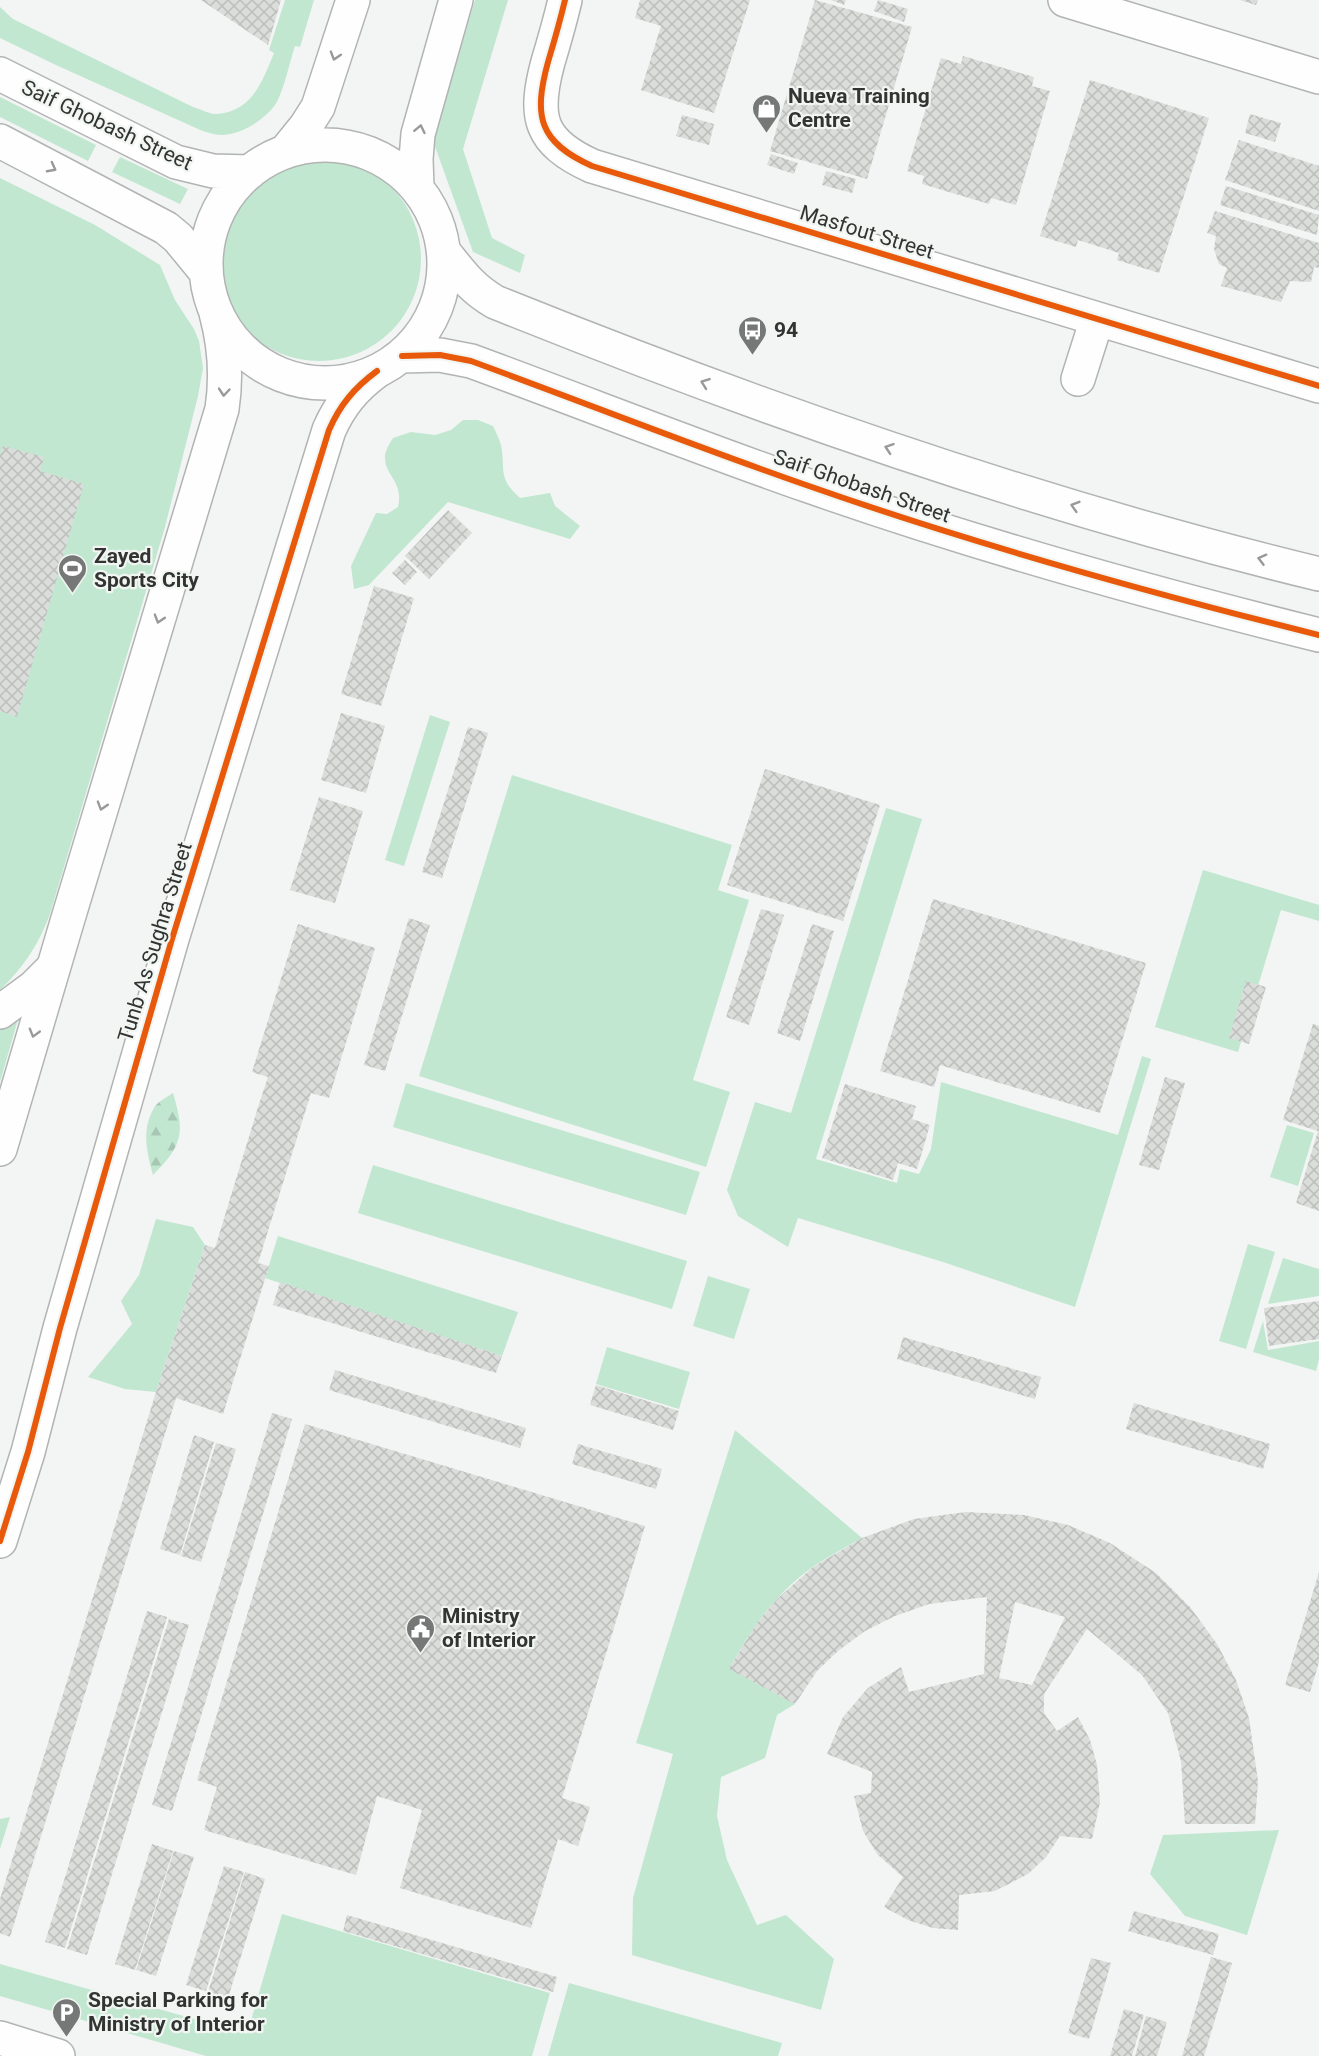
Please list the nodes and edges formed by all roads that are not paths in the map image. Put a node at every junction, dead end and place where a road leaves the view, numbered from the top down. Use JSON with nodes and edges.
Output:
{"nodes":[{"id":1,"x":353,"y":0,"type":"edge"},
{"id":2,"x":456,"y":0,"type":"edge"},
{"id":3,"x":565,"y":0,"type":"edge"},
{"id":4,"x":1065,"y":0,"type":"edge"},
{"id":5,"x":0,"y":74,"type":"edge"},
{"id":6,"x":1319,"y":77,"type":"edge"},
{"id":7,"x":0,"y":141,"type":"edge"},
{"id":8,"x":285,"y":152,"type":"junction"},
{"id":9,"x":250,"y":172,"type":"junction"},
{"id":10,"x":417,"y":187,"type":"junction"},
{"id":11,"x":444,"y":252,"type":"junction"},
{"id":12,"x":206,"y":272,"type":"junction"},
{"id":13,"x":216,"y":313,"type":"junction"},
{"id":14,"x":1097,"y":319,"type":"junction"},
{"id":15,"x":389,"y":363,"type":"junction"},
{"id":16,"x":1078,"y":379,"type":"dead end"},
{"id":17,"x":1319,"y":386,"type":"edge"},
{"id":18,"x":1319,"y":574,"type":"edge"},
{"id":19,"x":1319,"y":635,"type":"edge"},
{"id":20,"x":53,"y":968,"type":"junction"},
{"id":21,"x":0,"y":1012,"type":"edge"},
{"id":22,"x":0,"y":1149,"type":"edge"},
{"id":23,"x":28,"y":1452,"type":"junction"},
{"id":24,"x":0,"y":1476,"type":"edge"},
{"id":25,"x":0,"y":1541,"type":"edge"},
{"id":26,"x":0,"y":2038,"type":"edge"},
{"id":27,"x":58,"y":2056,"type":"edge"}],
"edges":[{"from":1,"to":8,"type":"street","one_way":true},
{"from":10,"to":2,"type":"street","one_way":true},
{"from":3,"to":14,"type":"street","name":"Masfout Street"},
{"from":4,"to":6,"type":"street"},
{"from":5,"to":9,"type":"street","name":"Saif Ghobash Street"},
{"from":7,"to":12,"type":"street","one_way":true},
{"from":8,"to":9,"type":"street"},
{"from":8,"to":10,"type":"street"},
{"from":9,"to":12,"type":"street"},
{"from":10,"to":11,"type":"street"},
{"from":11,"to":15,"type":"street","name":"Tunb As Sughra Street"},
{"from":18,"to":11,"type":"street","one_way":true},
{"from":12,"to":13,"type":"street"},
{"from":13,"to":15,"type":"street","name":"Saif Ghobash Street"},
{"from":13,"to":20,"type":"street","one_way":true},
{"from":14,"to":16,"type":"street"},
{"from":14,"to":17,"type":"street","name":"Masfout Street"},
{"from":15,"to":19,"type":"street","name":"Saif Ghobash Street"},
{"from":15,"to":23,"type":"street","name":"Tunb As Sughra Street"},
{"from":20,"to":21,"type":"street"},
{"from":20,"to":22,"type":"street","one_way":true},
{"from":23,"to":24,"type":"street"},
{"from":23,"to":25,"type":"street","name":"Tunb As Sughra Street"},
{"from":26,"to":27,"type":"street"}]}
